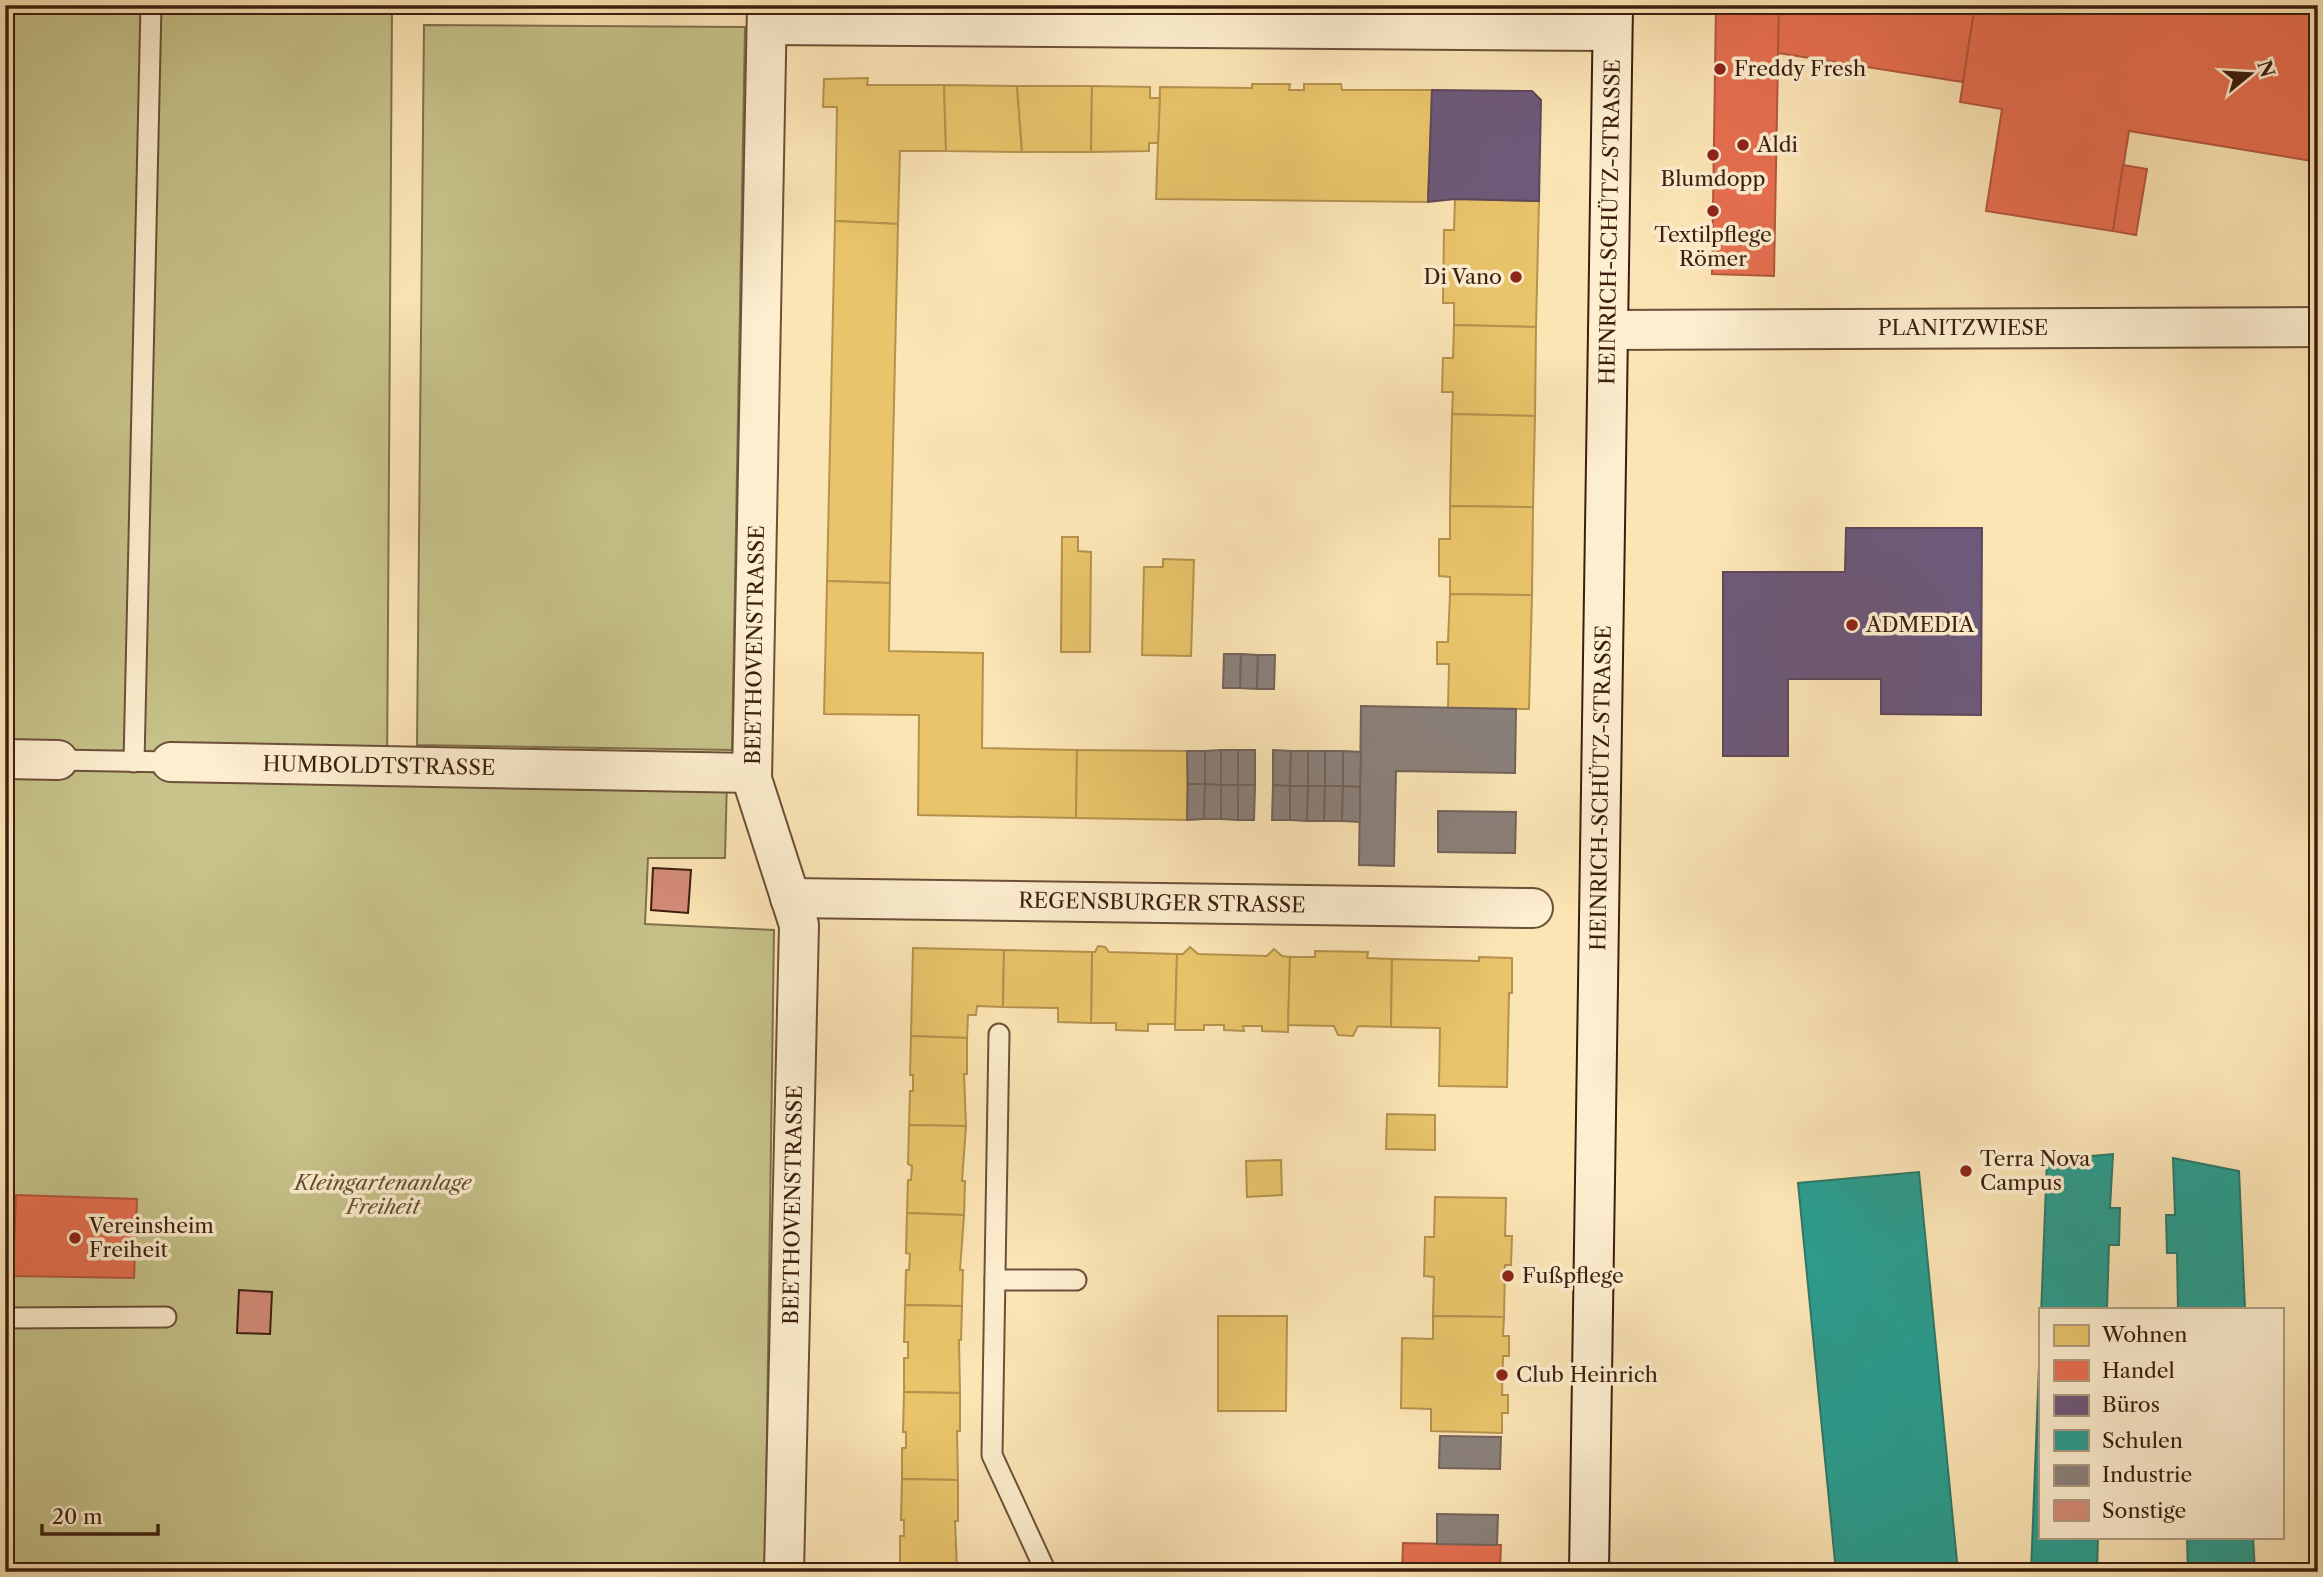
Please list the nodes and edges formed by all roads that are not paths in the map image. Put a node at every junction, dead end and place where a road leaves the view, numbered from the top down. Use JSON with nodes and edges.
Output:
{"nodes":[{"id":1,"x":151,"y":5,"type":"edge"},
{"id":2,"x":767,"y":15,"type":"edge"},
{"id":3,"x":1054,"y":16,"type":"edge"},
{"id":4,"x":1613,"y":18,"type":"edge"},
{"id":5,"x":2318,"y":327,"type":"edge"},
{"id":6,"x":1608,"y":330,"type":"junction"},
{"id":7,"x":5,"y":759,"type":"edge"},
{"id":8,"x":58,"y":760,"type":"joint"},
{"id":9,"x":152,"y":762,"type":"junction"},
{"id":10,"x":752,"y":773,"type":"junction"},
{"id":11,"x":790,"y":898,"type":"junction"},
{"id":12,"x":1533,"y":908,"type":"dead end"},
{"id":13,"x":999,"y":1034,"type":"dead end"},
{"id":14,"x":995,"y":1280,"type":"junction"},
{"id":15,"x":1076,"y":1280,"type":"dead end"},
{"id":16,"x":166,"y":1317,"type":"dead end"},
{"id":17,"x":5,"y":1318,"type":"edge"},
{"id":18,"x":785,"y":1572,"type":"edge"},
{"id":19,"x":1046,"y":1572,"type":"edge"},
{"id":20,"x":1589,"y":1572,"type":"edge"}],
"edges":[{"from":1,"to":9,"type":"lane"},
{"from":2,"to":3,"type":"street"},
{"from":2,"to":10,"type":"street","name":"BEETHOVENSTRASSE"},
{"from":3,"to":4,"type":"street"},
{"from":4,"to":6,"type":"street","name":"HEINRICH-SCHÜTZ-STRASSE"},
{"from":5,"to":6,"type":"street","name":"PLANITZWIESE"},
{"from":6,"to":20,"type":"street","name":"HEINRICH-SCHÜTZ-STRASSE"},
{"from":7,"to":8,"type":"street","name":"HUMBOLDTSTRASSE"},
{"from":8,"to":9,"type":"lane","name":"HUMBOLDTSTRASSE"},
{"from":9,"to":10,"type":"street","name":"HUMBOLDTSTRASSE"},
{"from":10,"to":11,"type":"street","name":"BEETHOVENSTRASSE"},
{"from":11,"to":12,"type":"street","name":"REGENSBURGER STRASSE"},
{"from":11,"to":18,"type":"street","name":"BEETHOVENSTRASSE"},
{"from":13,"to":14,"type":"lane"},
{"from":14,"to":15,"type":"lane"},
{"from":14,"to":19,"type":"lane"},
{"from":16,"to":17,"type":"lane"}]}
